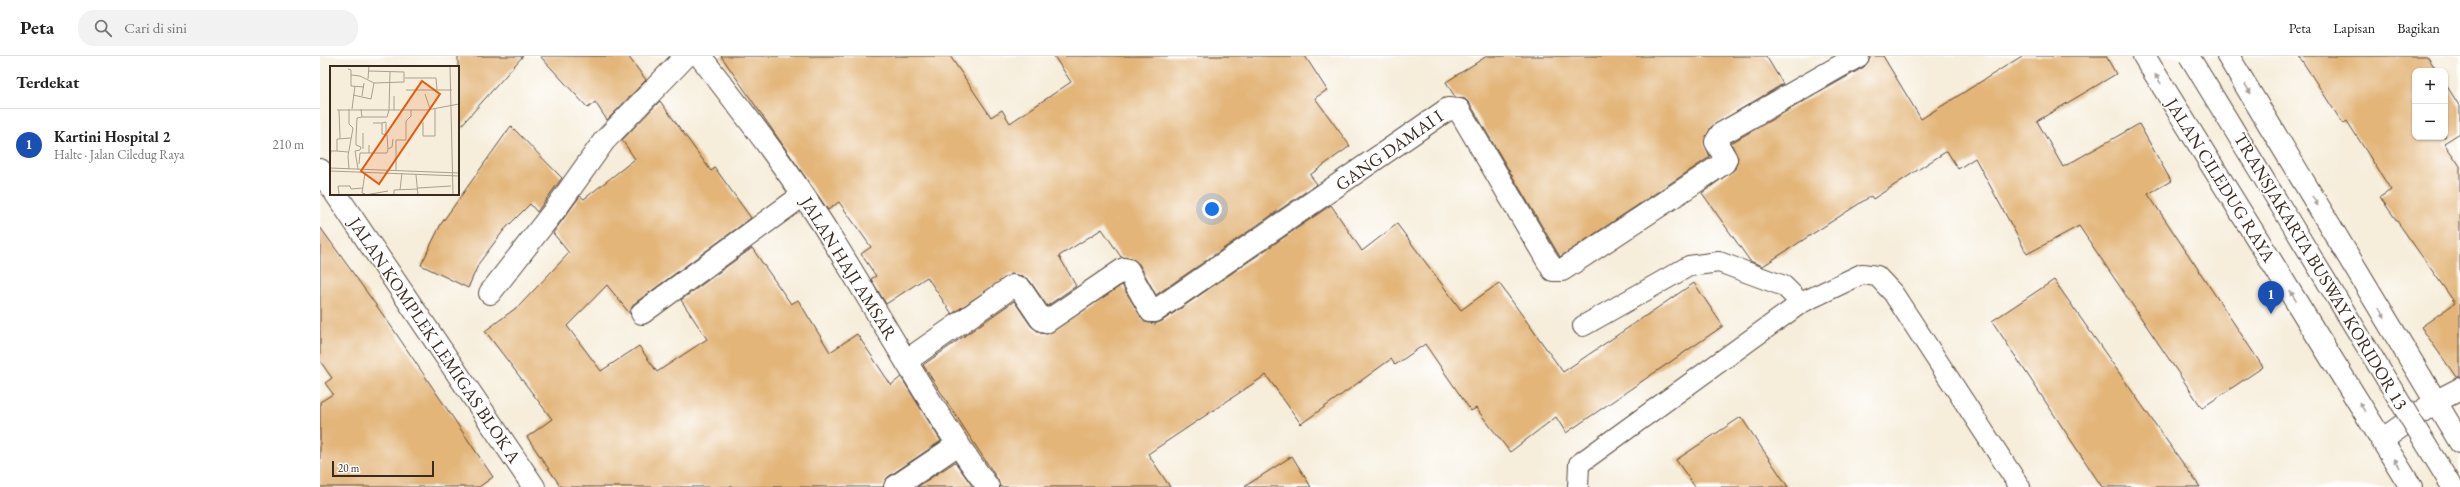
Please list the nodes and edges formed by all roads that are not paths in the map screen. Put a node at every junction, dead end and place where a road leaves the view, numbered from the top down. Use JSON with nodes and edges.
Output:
{"nodes":[{"id":1,"x":686,"y":56,"type":"edge"},
{"id":2,"x":700,"y":56,"type":"edge"},
{"id":3,"x":1858,"y":56,"type":"edge"},
{"id":4,"x":2144,"y":56,"type":"edge"},
{"id":5,"x":2189,"y":56,"type":"edge"},
{"id":6,"x":2228,"y":56,"type":"edge"},
{"id":7,"x":320,"y":170,"type":"edge"},
{"id":8,"x":330,"y":185,"type":"edge"},
{"id":9,"x":337,"y":195,"type":"edge"},
{"id":10,"x":803,"y":195,"type":"junction"},
{"id":11,"x":490,"y":293,"type":"dead end"},
{"id":12,"x":1800,"y":303,"type":"junction"},
{"id":13,"x":642,"y":312,"type":"dead end"},
{"id":14,"x":1584,"y":326,"type":"dead end"},
{"id":15,"x":906,"y":361,"type":"junction"},
{"id":16,"x":2460,"y":389,"type":"edge"},
{"id":17,"x":2436,"y":402,"type":"junction"},
{"id":18,"x":2382,"y":440,"type":"junction"},
{"id":19,"x":2460,"y":442,"type":"edge"},
{"id":20,"x":957,"y":445,"type":"junction"},
{"id":21,"x":534,"y":487,"type":"edge"},
{"id":22,"x":895,"y":487,"type":"edge"},
{"id":23,"x":988,"y":487,"type":"edge"},
{"id":24,"x":1578,"y":487,"type":"edge"},
{"id":25,"x":2020,"y":487,"type":"edge"},
{"id":26,"x":2411,"y":487,"type":"edge"},
{"id":27,"x":2452,"y":487,"type":"edge"}],
"edges":[{"from":1,"to":11,"type":"street"},
{"from":2,"to":10,"type":"street","name":"JALAN HAJI AMSAR"},
{"from":3,"to":15,"type":"street","name":"GANG DAMAI I"},
{"from":18,"to":4,"type":"street","name":"JALAN CILEDUG RAYA","one_way":true},
{"from":5,"to":27,"type":"lane","name":"TRANSJAKARTA BUSWAY KORIDOR 13","bridge":true},
{"from":6,"to":17,"type":"street","one_way":true},
{"from":7,"to":8,"type":"street"},
{"from":9,"to":21,"type":"street","name":"JALAN KOMPLEK LEMIGAS BLOK A"},
{"from":10,"to":13,"type":"street"},
{"from":10,"to":15,"type":"street","name":"JALAN HAJI AMSAR"},
{"from":12,"to":14,"type":"lane"},
{"from":12,"to":24,"type":"lane"},
{"from":12,"to":25,"type":"lane"},
{"from":15,"to":20,"type":"street","name":"JALAN HAJI AMSAR"},
{"from":16,"to":17,"type":"street"},
{"from":17,"to":18,"type":"street"},
{"from":17,"to":19,"type":"street"},
{"from":26,"to":18,"type":"street","name":"JALAN CILEDUG RAYA","one_way":true},
{"from":20,"to":22,"type":"street"},
{"from":20,"to":23,"type":"street","name":"JALAN HAJI AMSAR"}]}
